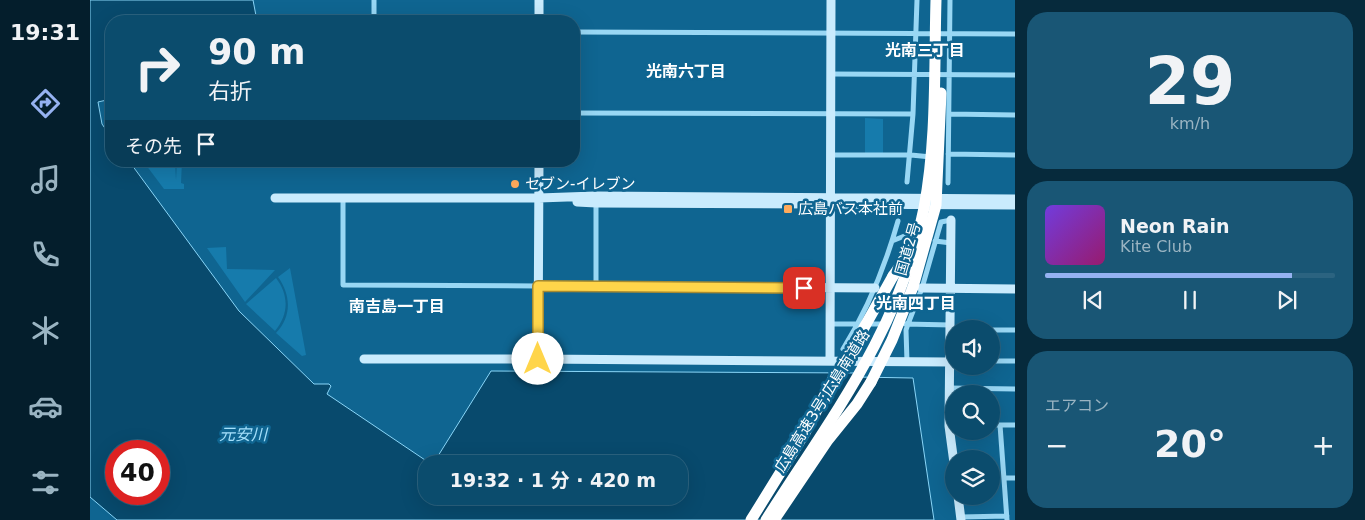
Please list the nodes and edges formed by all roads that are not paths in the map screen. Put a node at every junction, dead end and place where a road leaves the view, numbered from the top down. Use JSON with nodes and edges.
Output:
{"nodes":[{"id":1,"x":374,"y":0,"type":"edge"},
{"id":2,"x":539,"y":0,"type":"edge"},
{"id":3,"x":831,"y":0,"type":"edge"},
{"id":4,"x":917,"y":0,"type":"edge"},
{"id":5,"x":936,"y":0,"type":"edge"},
{"id":6,"x":942,"y":0,"type":"edge"},
{"id":7,"x":950,"y":0,"type":"edge"},
{"id":8,"x":374,"y":15,"type":"edge"},
{"id":9,"x":539,"y":15,"type":"edge"},
{"id":10,"x":580,"y":32,"type":"edge"},
{"id":11,"x":831,"y":34,"type":"junction"},
{"id":12,"x":916,"y":34,"type":"junction"},
{"id":13,"x":949,"y":34,"type":"junction"},
{"id":14,"x":1015,"y":34,"type":"edge"},
{"id":15,"x":915,"y":73,"type":"junction"},
{"id":16,"x":830,"y":74,"type":"junction"},
{"id":17,"x":949,"y":74,"type":"junction"},
{"id":18,"x":1015,"y":75,"type":"edge"},
{"id":19,"x":580,"y":113,"type":"edge"},
{"id":20,"x":830,"y":114,"type":"junction"},
{"id":21,"x":913,"y":114,"type":"junction"},
{"id":22,"x":949,"y":114,"type":"junction"},
{"id":23,"x":1015,"y":115,"type":"edge"},
{"id":24,"x":910,"y":154,"type":"junction"},
{"id":25,"x":948,"y":154,"type":"junction"},
{"id":26,"x":830,"y":155,"type":"junction"},
{"id":27,"x":1015,"y":155,"type":"edge"},
{"id":28,"x":938,"y":165,"type":"junction"},
{"id":29,"x":539,"y":167,"type":"edge"},
{"id":30,"x":907,"y":182,"type":"dead end"},
{"id":31,"x":948,"y":183,"type":"dead end"},
{"id":32,"x":275,"y":198,"type":"dead end"},
{"id":33,"x":343,"y":198,"type":"junction"},
{"id":34,"x":539,"y":198,"type":"junction"},
{"id":35,"x":1015,"y":199,"type":"edge"},
{"id":36,"x":830,"y":201,"type":"junction"},
{"id":37,"x":936,"y":201,"type":"junction"},
{"id":38,"x":596,"y":203,"type":"junction"},
{"id":39,"x":1015,"y":205,"type":"edge"},
{"id":40,"x":951,"y":220,"type":"joint"},
{"id":41,"x":898,"y":221,"type":"dead end"},
{"id":42,"x":928,"y":227,"type":"junction"},
{"id":43,"x":936,"y":238,"type":"junction"},
{"id":44,"x":892,"y":242,"type":"junction"},
{"id":45,"x":951,"y":243,"type":"junction"},
{"id":46,"x":538,"y":286,"type":"junction"},
{"id":47,"x":596,"y":287,"type":"junction"},
{"id":48,"x":918,"y":287,"type":"junction"},
{"id":49,"x":875,"y":288,"type":"junction"},
{"id":50,"x":951,"y":288,"type":"junction"},
{"id":51,"x":830,"y":289,"type":"junction"},
{"id":52,"x":1015,"y":289,"type":"edge"},
{"id":53,"x":952,"y":320,"type":"edge"},
{"id":54,"x":830,"y":324,"type":"junction"},
{"id":55,"x":908,"y":324,"type":"junction"},
{"id":56,"x":858,"y":325,"type":"junction"},
{"id":57,"x":945,"y":327,"type":"edge"},
{"id":58,"x":1000,"y":330,"type":"edge"},
{"id":59,"x":1015,"y":330,"type":"edge"},
{"id":60,"x":843,"y":350,"type":"dead end"},
{"id":61,"x":364,"y":359,"type":"dead end"},
{"id":62,"x":538,"y":359,"type":"junction"},
{"id":63,"x":830,"y":361,"type":"junction"},
{"id":64,"x":945,"y":361,"type":"edge"},
{"id":65,"x":1000,"y":361,"type":"edge"},
{"id":66,"x":1015,"y":361,"type":"edge"},
{"id":67,"x":907,"y":362,"type":"junction"},
{"id":68,"x":1000,"y":389,"type":"edge"},
{"id":69,"x":1015,"y":389,"type":"edge"},
{"id":70,"x":1000,"y":425,"type":"joint"},
{"id":71,"x":1015,"y":426,"type":"edge"},
{"id":72,"x":1004,"y":478,"type":"junction"},
{"id":73,"x":1015,"y":478,"type":"edge"},
{"id":74,"x":959,"y":505,"type":"edge"},
{"id":75,"x":961,"y":518,"type":"edge"},
{"id":76,"x":1007,"y":518,"type":"edge"},
{"id":77,"x":1015,"y":518,"type":"edge"},
{"id":78,"x":751,"y":520,"type":"edge"},
{"id":79,"x":766,"y":520,"type":"edge"},
{"id":80,"x":774,"y":520,"type":"edge"}],
"edges":[{"from":1,"to":8,"type":"street"},
{"from":2,"to":9,"type":"street"},
{"from":3,"to":11,"type":"street"},
{"from":4,"to":12,"type":"street"},
{"from":5,"to":79,"type":"highway","name":"広島高速3号;広島南道路","bridge":true},
{"from":6,"to":28,"type":"highway","name":"国道2号"},
{"from":7,"to":13,"type":"street"},
{"from":10,"to":11,"type":"street"},
{"from":11,"to":12,"type":"street"},
{"from":11,"to":16,"type":"street"},
{"from":12,"to":13,"type":"street"},
{"from":12,"to":15,"type":"street"},
{"from":13,"to":14,"type":"street"},
{"from":13,"to":17,"type":"street"},
{"from":15,"to":16,"type":"street"},
{"from":15,"to":17,"type":"street"},
{"from":15,"to":21,"type":"street"},
{"from":16,"to":20,"type":"street"},
{"from":17,"to":18,"type":"street"},
{"from":17,"to":22,"type":"street"},
{"from":19,"to":20,"type":"street"},
{"from":20,"to":21,"type":"street"},
{"from":20,"to":26,"type":"street"},
{"from":21,"to":24,"type":"street"},
{"from":22,"to":23,"type":"street"},
{"from":22,"to":25,"type":"street"},
{"from":24,"to":26,"type":"street"},
{"from":24,"to":28,"type":"street"},
{"from":24,"to":30,"type":"street"},
{"from":25,"to":27,"type":"street"},
{"from":25,"to":28,"type":"street"},
{"from":25,"to":31,"type":"street"},
{"from":26,"to":36,"type":"street"},
{"from":28,"to":37,"type":"highway","name":"国道2号"},
{"from":29,"to":34,"type":"street"},
{"from":32,"to":33,"type":"street"},
{"from":33,"to":34,"type":"street"},
{"from":33,"to":46,"type":"street"},
{"from":34,"to":36,"type":"street"},
{"from":34,"to":38,"type":"street"},
{"from":34,"to":46,"type":"street"},
{"from":35,"to":37,"type":"street"},
{"from":36,"to":37,"type":"street"},
{"from":36,"to":38,"type":"street"},
{"from":36,"to":51,"type":"street"},
{"from":37,"to":39,"type":"street"},
{"from":37,"to":42,"type":"highway","name":"国道2号"},
{"from":38,"to":47,"type":"street"},
{"from":40,"to":43,"type":"street"},
{"from":40,"to":45,"type":"street"},
{"from":41,"to":44,"type":"street"},
{"from":42,"to":43,"type":"street"},
{"from":42,"to":44,"type":"street"},
{"from":42,"to":48,"type":"highway","name":"国道2号"},
{"from":42,"to":78,"type":"highway","name":"国道2号","bridge":true},
{"from":43,"to":45,"type":"street"},
{"from":43,"to":48,"type":"street"},
{"from":44,"to":49,"type":"street"},
{"from":45,"to":50,"type":"street"},
{"from":46,"to":47,"type":"street"},
{"from":46,"to":62,"type":"street"},
{"from":47,"to":51,"type":"street"},
{"from":48,"to":50,"type":"street"},
{"from":48,"to":55,"type":"street"},
{"from":48,"to":80,"type":"highway","name":"国道2号","bridge":true},
{"from":49,"to":51,"type":"street"},
{"from":49,"to":56,"type":"street"},
{"from":50,"to":52,"type":"street"},
{"from":50,"to":53,"type":"street"},
{"from":51,"to":54,"type":"street"},
{"from":54,"to":56,"type":"street"},
{"from":54,"to":63,"type":"street"},
{"from":55,"to":56,"type":"street"},
{"from":55,"to":57,"type":"street"},
{"from":55,"to":67,"type":"street"},
{"from":56,"to":60,"type":"street"},
{"from":58,"to":59,"type":"street"},
{"from":61,"to":62,"type":"street"},
{"from":62,"to":63,"type":"street"},
{"from":63,"to":67,"type":"street"},
{"from":64,"to":67,"type":"street"},
{"from":65,"to":66,"type":"street"},
{"from":68,"to":69,"type":"street"},
{"from":70,"to":71,"type":"street"},
{"from":70,"to":72,"type":"street"},
{"from":72,"to":73,"type":"street"},
{"from":72,"to":76,"type":"street"},
{"from":74,"to":75,"type":"street"},
{"from":75,"to":76,"type":"street"},
{"from":76,"to":77,"type":"street"}]}
